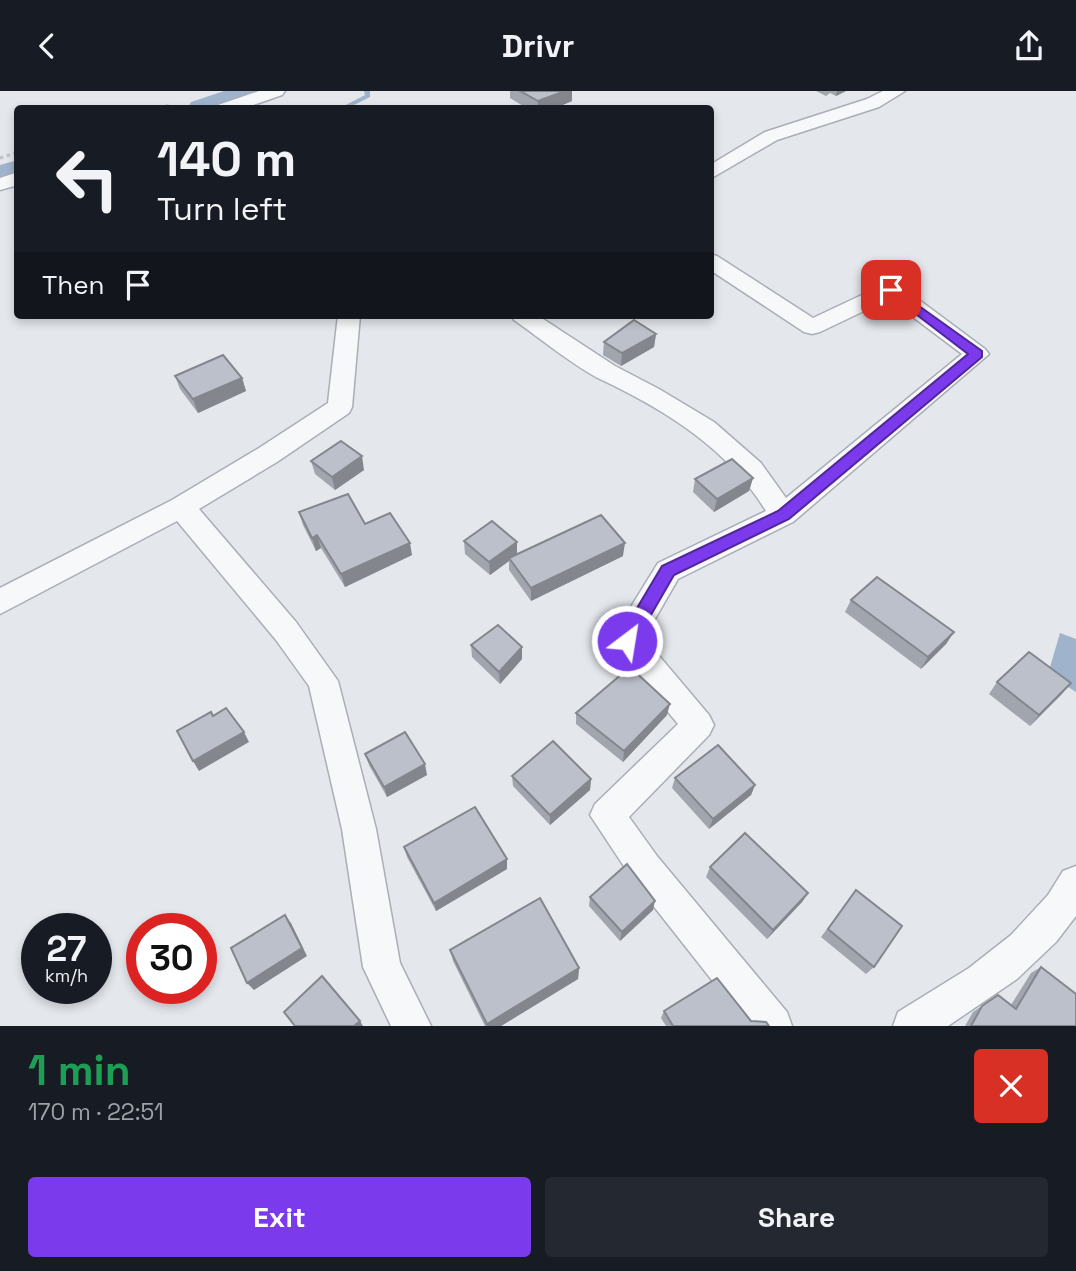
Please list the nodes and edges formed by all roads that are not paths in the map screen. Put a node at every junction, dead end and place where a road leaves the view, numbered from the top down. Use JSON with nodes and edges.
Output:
{"nodes":[{"id":1,"x":276,"y":91,"type":"edge"},
{"id":2,"x":897,"y":91,"type":"edge"},
{"id":3,"x":236,"y":105,"type":"edge"},
{"id":4,"x":714,"y":171,"type":"edge"},
{"id":5,"x":714,"y":263,"type":"edge"},
{"id":6,"x":349,"y":319,"type":"edge"},
{"id":7,"x":528,"y":319,"type":"edge"},
{"id":8,"x":181,"y":507,"type":"junction"},
{"id":9,"x":783,"y":515,"type":"junction"},
{"id":10,"x":0,"y":602,"type":"edge"},
{"id":11,"x":1076,"y":884,"type":"edge"},
{"id":12,"x":412,"y":1026,"type":"edge"},
{"id":13,"x":773,"y":1026,"type":"edge"},
{"id":14,"x":912,"y":1026,"type":"edge"}],
"edges":[{"from":1,"to":3,"type":"street"},
{"from":2,"to":4,"type":"street"},
{"from":5,"to":9,"type":"street"},
{"from":6,"to":8,"type":"street"},
{"from":7,"to":9,"type":"street"},
{"from":8,"to":10,"type":"street"},
{"from":8,"to":12,"type":"street"},
{"from":9,"to":13,"type":"street"},
{"from":11,"to":14,"type":"street"}]}
